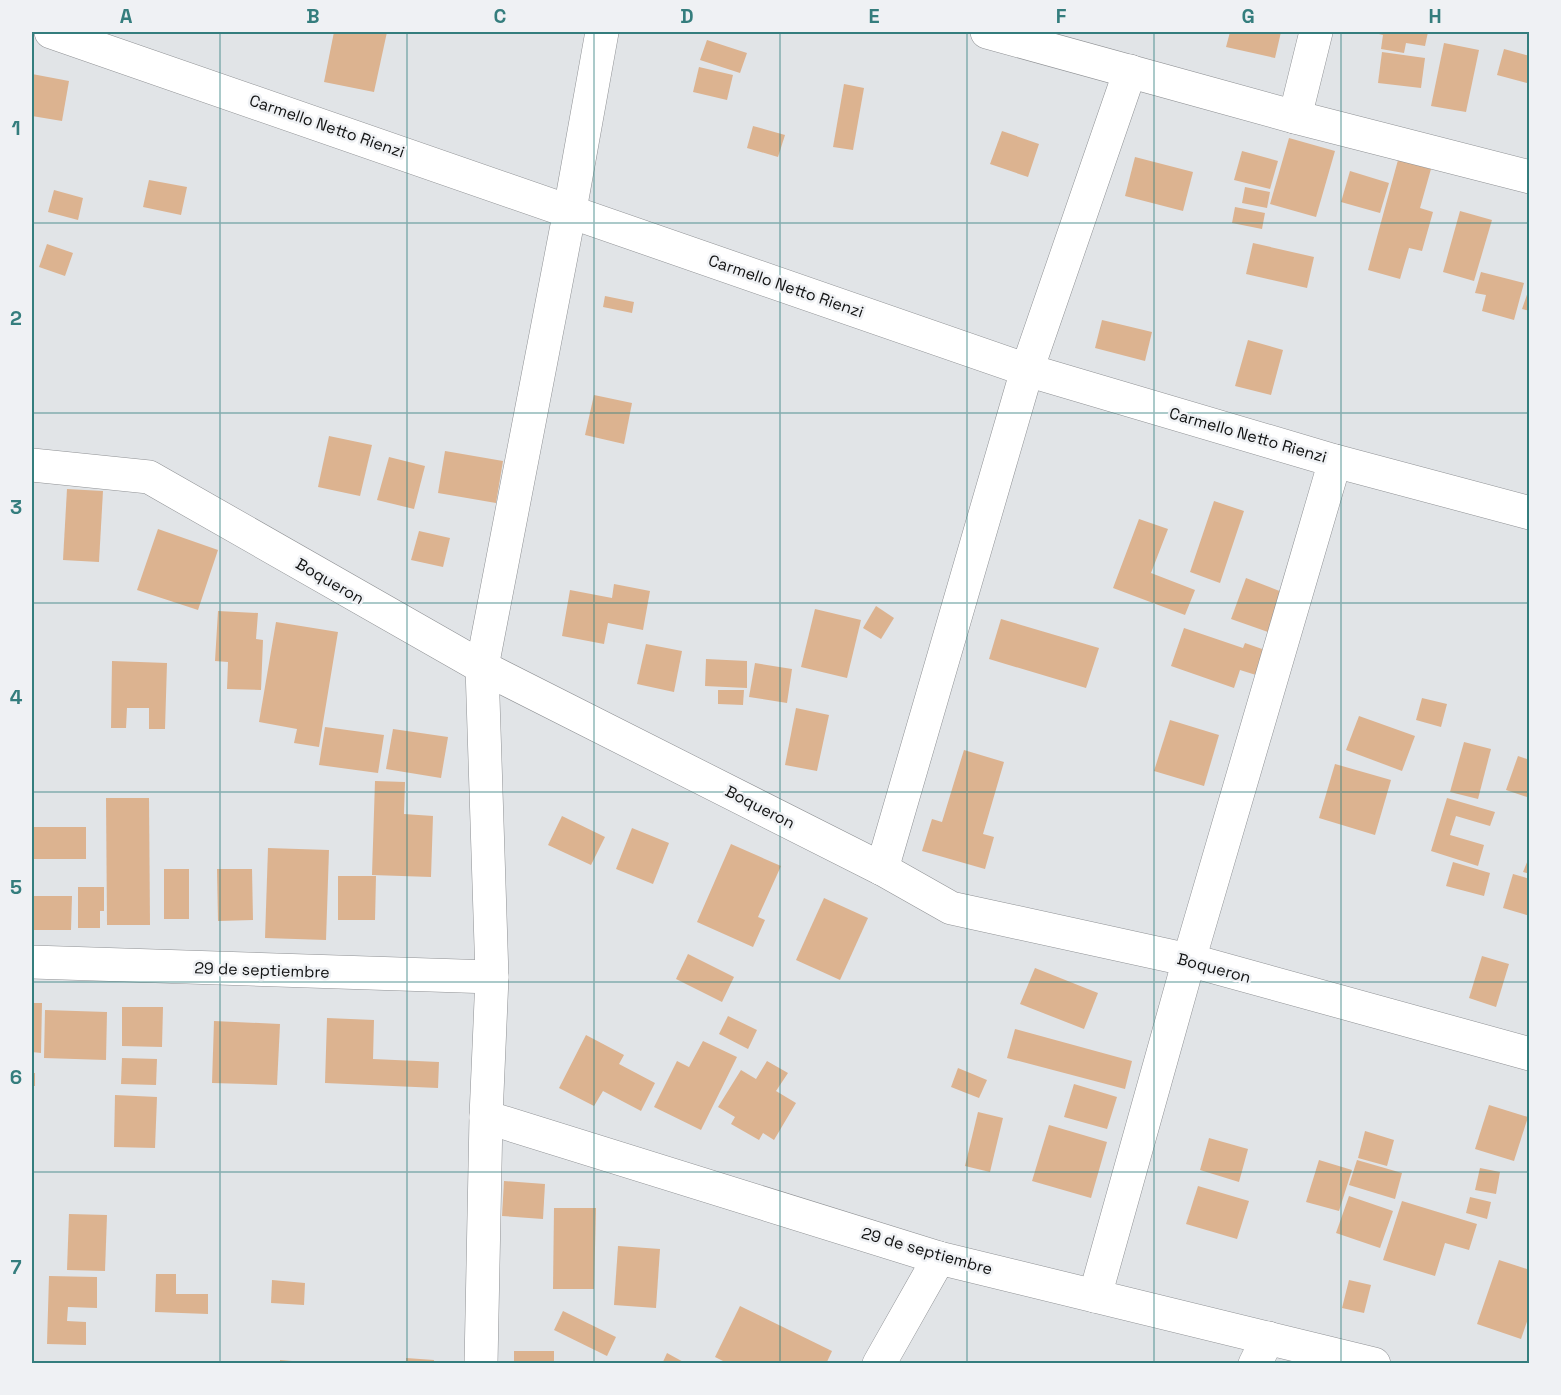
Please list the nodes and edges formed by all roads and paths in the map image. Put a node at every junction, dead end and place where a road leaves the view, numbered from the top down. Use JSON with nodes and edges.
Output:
{"nodes":[{"id":1,"x":51,"y":32,"type":"edge"},
{"id":2,"x":602,"y":32,"type":"edge"},
{"id":3,"x":987,"y":32,"type":"edge"},
{"id":4,"x":1316,"y":32,"type":"edge"},
{"id":5,"x":1130,"y":71,"type":"junction"},
{"id":6,"x":1295,"y":117,"type":"junction"},
{"id":7,"x":1530,"y":177,"type":"edge"},
{"id":8,"x":570,"y":210,"type":"junction"},
{"id":9,"x":1027,"y":370,"type":"junction"},
{"id":10,"x":1335,"y":461,"type":"junction"},
{"id":11,"x":32,"y":465,"type":"edge"},
{"id":12,"x":1530,"y":513,"type":"edge"},
{"id":13,"x":482,"y":667,"type":"junction"},
{"id":14,"x":882,"y":868,"type":"junction"},
{"id":15,"x":1189,"y":960,"type":"junction"},
{"id":16,"x":32,"y":962,"type":"edge"},
{"id":17,"x":492,"y":977,"type":"junction"},
{"id":18,"x":1530,"y":1054,"type":"edge"},
{"id":19,"x":486,"y":1117,"type":"junction"},
{"id":20,"x":939,"y":1258,"type":"junction"},
{"id":21,"x":1095,"y":1296,"type":"junction"},
{"id":22,"x":1262,"y":1351,"type":"edge"},
{"id":23,"x":481,"y":1364,"type":"edge"},
{"id":24,"x":879,"y":1364,"type":"edge"},
{"id":25,"x":1374,"y":1364,"type":"edge"}],
"edges":[{"from":1,"to":8,"type":"street","name":"Carmello Netto Rienzi"},
{"from":2,"to":8,"type":"street"},
{"from":3,"to":5,"type":"street"},
{"from":4,"to":6,"type":"street"},
{"from":5,"to":6,"type":"street"},
{"from":5,"to":9,"type":"street"},
{"from":6,"to":7,"type":"street"},
{"from":8,"to":9,"type":"street","name":"Carmello Netto Rienzi"},
{"from":8,"to":13,"type":"street"},
{"from":9,"to":10,"type":"street","name":"Carmello Netto Rienzi"},
{"from":9,"to":14,"type":"street"},
{"from":10,"to":12,"type":"street","name":"Carmello Netto Rienzi"},
{"from":10,"to":15,"type":"street"},
{"from":11,"to":13,"type":"street","name":"Boqueron"},
{"from":13,"to":14,"type":"street","name":"Boqueron"},
{"from":13,"to":17,"type":"street"},
{"from":14,"to":15,"type":"street","name":"Boqueron"},
{"from":15,"to":18,"type":"street","name":"Boqueron"},
{"from":15,"to":21,"type":"street"},
{"from":16,"to":17,"type":"street","name":"29 de septiembre"},
{"from":17,"to":19,"type":"street"},
{"from":19,"to":20,"type":"street","name":"29 de septiembre"},
{"from":19,"to":23,"type":"street"},
{"from":20,"to":21,"type":"street","name":"29 de septiembre"},
{"from":20,"to":24,"type":"street"},
{"from":21,"to":22,"type":"street","name":"29 de septiembre"},
{"from":22,"to":25,"type":"street","name":"29 de septiembre"}]}
